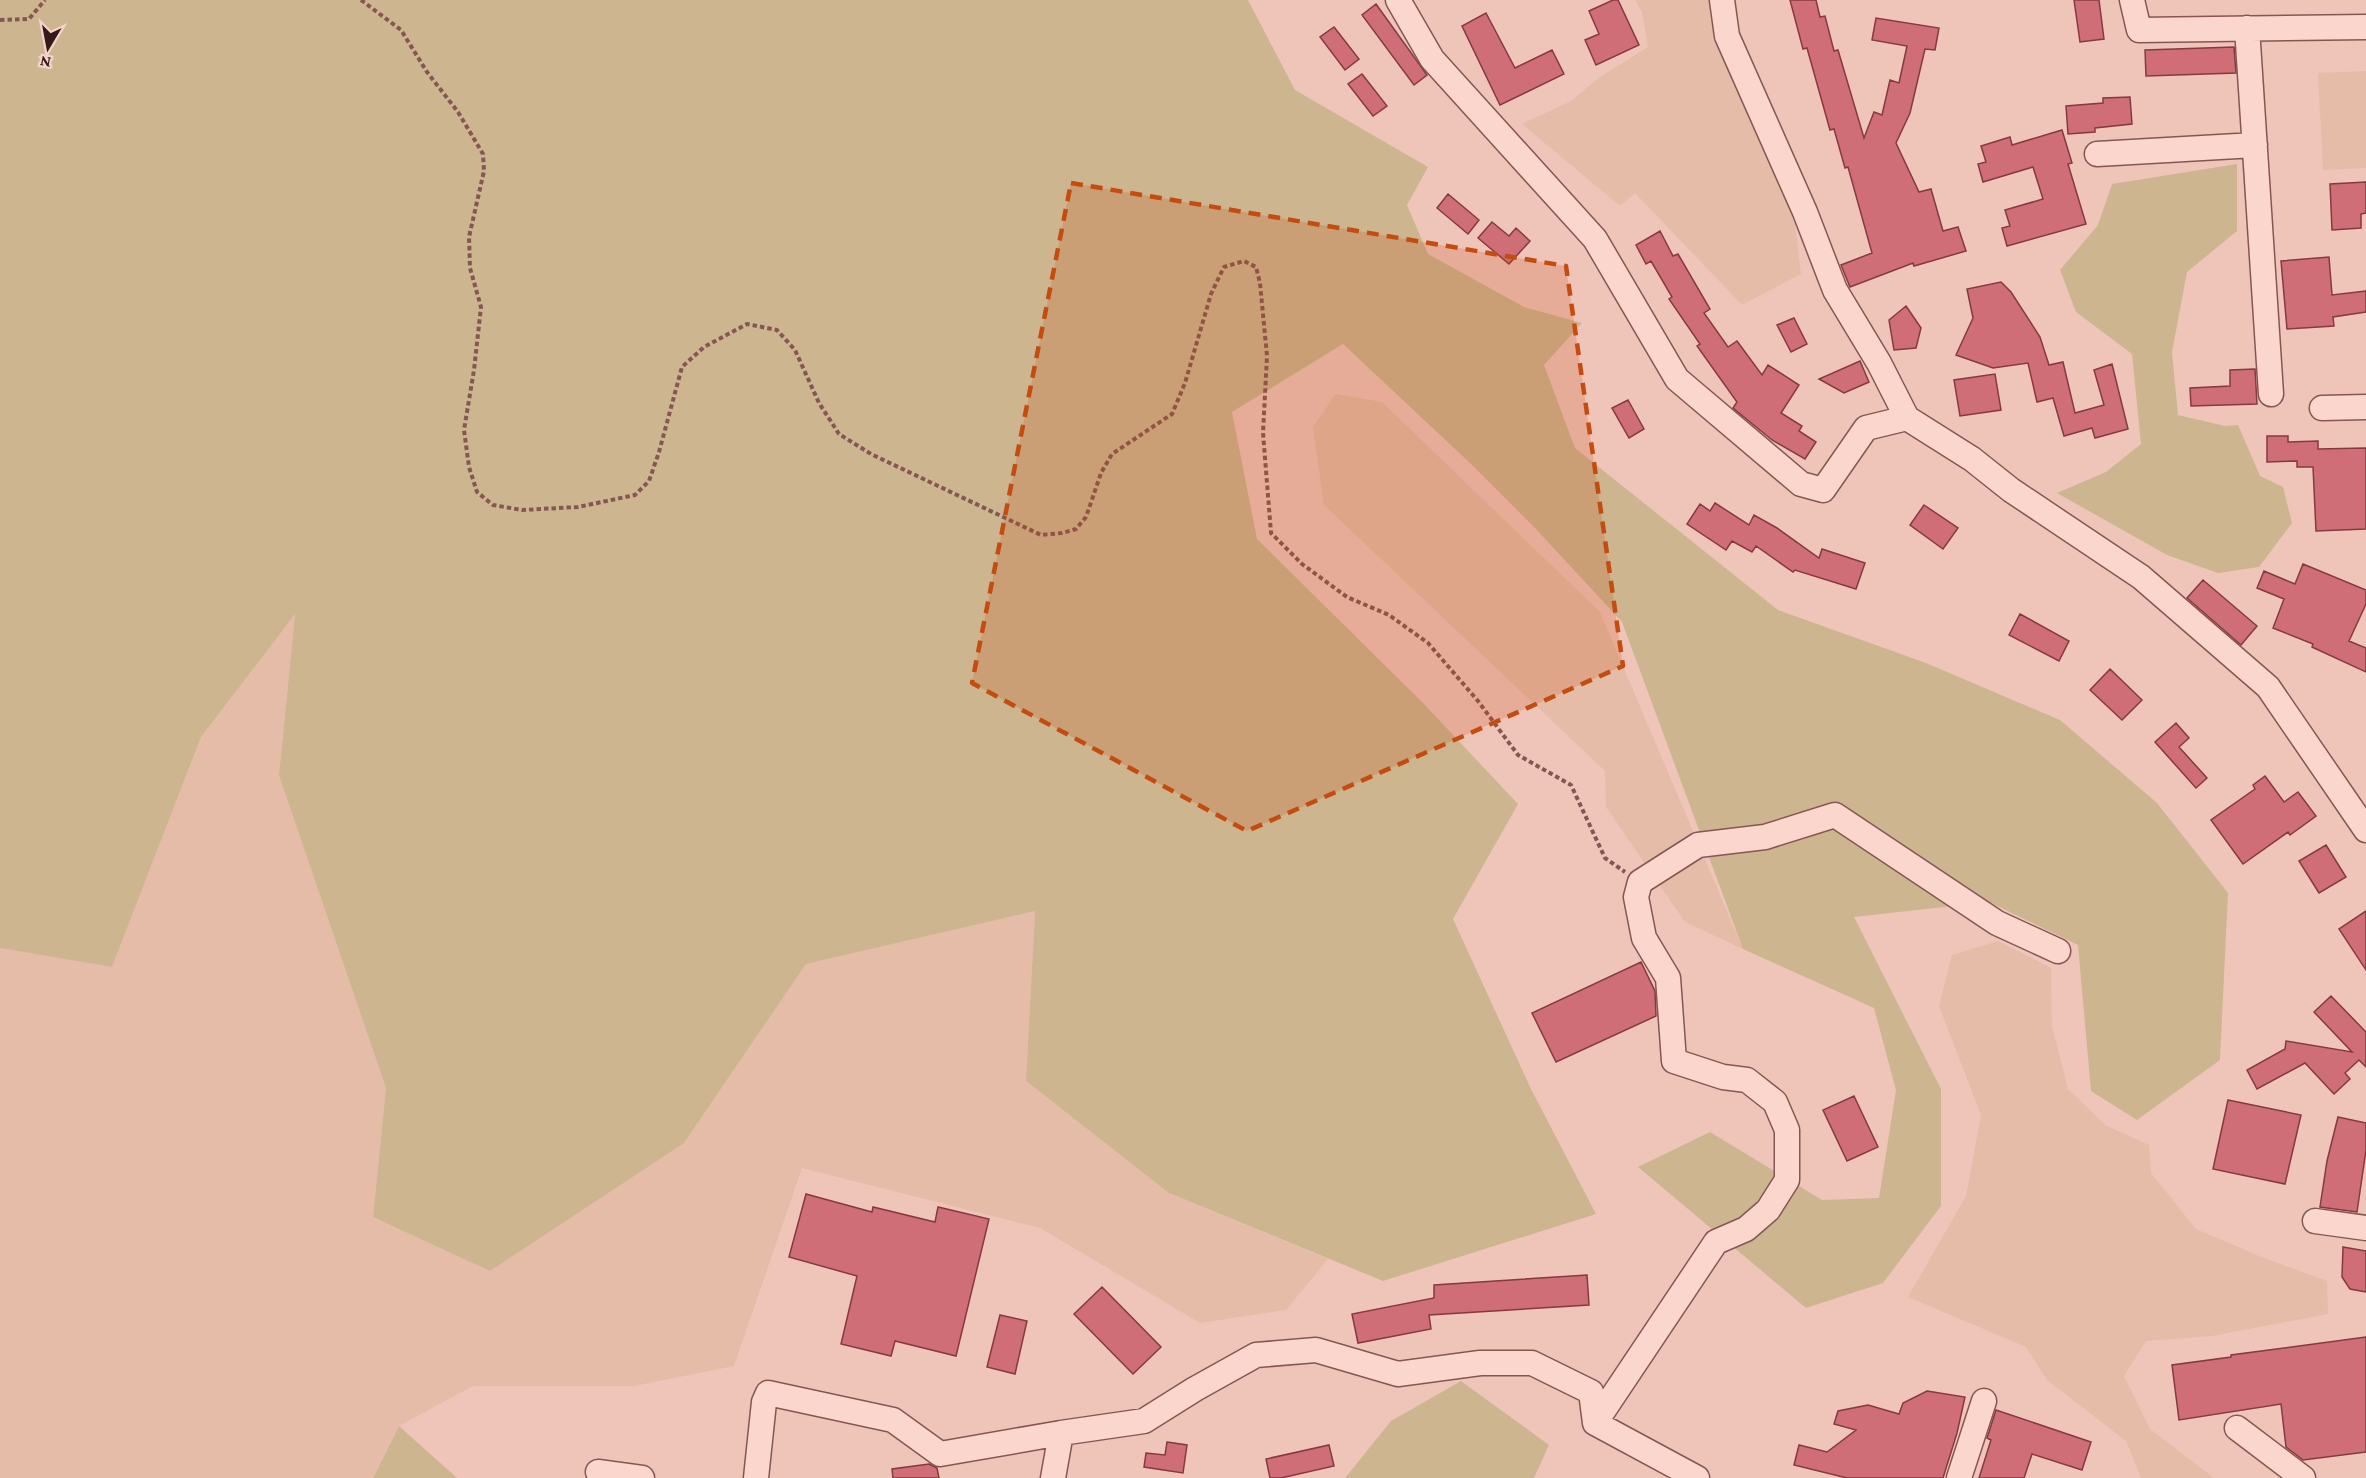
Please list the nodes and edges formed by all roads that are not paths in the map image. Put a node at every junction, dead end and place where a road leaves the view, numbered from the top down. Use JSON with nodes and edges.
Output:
{"nodes":[{"id":1,"x":1398,"y":0,"type":"edge"},
{"id":2,"x":1722,"y":0,"type":"edge"},
{"id":3,"x":2132,"y":0,"type":"edge"},
{"id":4,"x":2366,"y":27,"type":"edge"},
{"id":5,"x":2247,"y":28,"type":"junction"},
{"id":6,"x":2255,"y":145,"type":"junction"},
{"id":7,"x":2097,"y":154,"type":"dead end"},
{"id":8,"x":2271,"y":394,"type":"dead end"},
{"id":9,"x":2366,"y":407,"type":"edge"},
{"id":10,"x":2322,"y":408,"type":"dead end"},
{"id":11,"x":1907,"y":418,"type":"junction"},
{"id":12,"x":2366,"y":830,"type":"edge"},
{"id":13,"x":2058,"y":951,"type":"dead end"},
{"id":14,"x":2315,"y":1221,"type":"dead end"},
{"id":15,"x":2366,"y":1228,"type":"edge"},
{"id":16,"x":1984,"y":1401,"type":"dead end"},
{"id":17,"x":1595,"y":1423,"type":"junction"},
{"id":18,"x":2237,"y":1428,"type":"dead end"},
{"id":19,"x":1061,"y":1433,"type":"junction"},
{"id":20,"x":598,"y":1472,"type":"dead end"},
{"id":21,"x":642,"y":1478,"type":"edge"},
{"id":22,"x":756,"y":1478,"type":"edge"},
{"id":23,"x":1053,"y":1478,"type":"edge"},
{"id":24,"x":1697,"y":1478,"type":"edge"},
{"id":25,"x":1959,"y":1478,"type":"edge"},
{"id":26,"x":2303,"y":1478,"type":"edge"}],
"edges":[{"from":1,"to":11,"type":"street"},
{"from":2,"to":11,"type":"street"},
{"from":3,"to":5,"type":"street"},
{"from":4,"to":5,"type":"street"},
{"from":5,"to":6,"type":"street"},
{"from":6,"to":7,"type":"street"},
{"from":6,"to":8,"type":"street"},
{"from":9,"to":10,"type":"street"},
{"from":11,"to":12,"type":"street"},
{"from":13,"to":17,"type":"street"},
{"from":14,"to":15,"type":"street"},
{"from":16,"to":25,"type":"street"},
{"from":17,"to":19,"type":"street"},
{"from":17,"to":24,"type":"street"},
{"from":18,"to":26,"type":"street"},
{"from":19,"to":22,"type":"street"},
{"from":19,"to":23,"type":"street"},
{"from":20,"to":21,"type":"street"}]}
